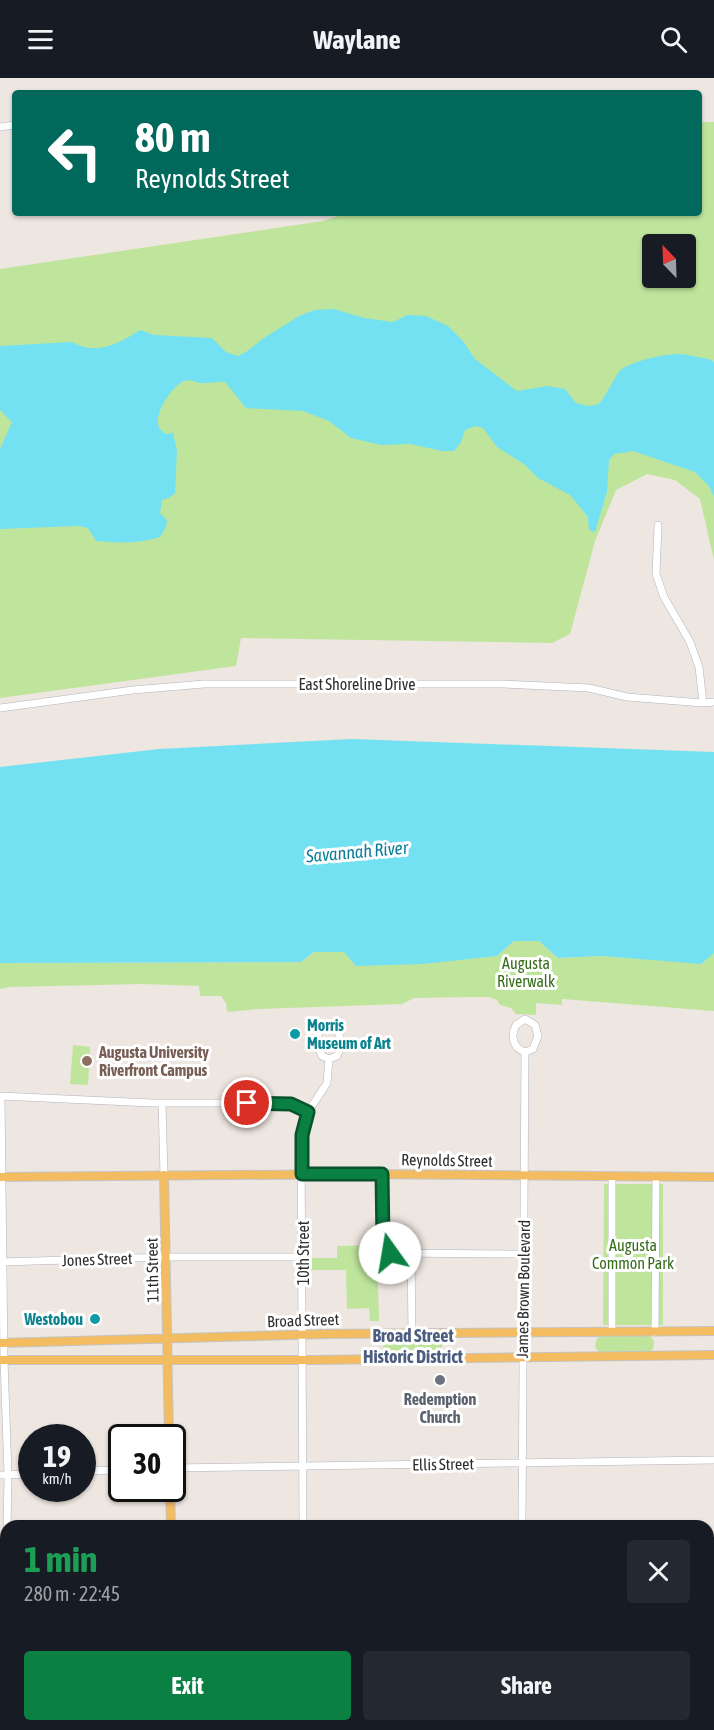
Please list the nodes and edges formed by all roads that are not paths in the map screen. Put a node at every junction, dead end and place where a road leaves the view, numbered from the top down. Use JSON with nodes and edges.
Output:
{"nodes":[{"id":1,"x":658,"y":525,"type":"dead end"},
{"id":2,"x":714,"y":702,"type":"edge"},
{"id":3,"x":703,"y":703,"type":"junction"},
{"id":4,"x":0,"y":708,"type":"edge"},
{"id":5,"x":525,"y":1052,"type":"junction"},
{"id":6,"x":329,"y":1059,"type":"junction"},
{"id":7,"x":1,"y":1096,"type":"edge"},
{"id":8,"x":162,"y":1103,"type":"junction"},
{"id":9,"x":308,"y":1112,"type":"junction"},
{"id":10,"x":302,"y":1174,"type":"junction"},
{"id":11,"x":382,"y":1174,"type":"junction"},
{"id":12,"x":164,"y":1175,"type":"junction"},
{"id":13,"x":524,"y":1176,"type":"junction"},
{"id":14,"x":612,"y":1176,"type":"junction"},
{"id":15,"x":656,"y":1176,"type":"junction"},
{"id":16,"x":1,"y":1177,"type":"edge"},
{"id":17,"x":714,"y":1177,"type":"edge"},
{"id":18,"x":411,"y":1254,"type":"junction"},
{"id":19,"x":523,"y":1254,"type":"junction"},
{"id":20,"x":167,"y":1257,"type":"junction"},
{"id":21,"x":303,"y":1257,"type":"junction"},
{"id":22,"x":2,"y":1262,"type":"edge"},
{"id":23,"x":714,"y":1331,"type":"edge"},
{"id":24,"x":523,"y":1332,"type":"junction"},
{"id":25,"x":612,"y":1332,"type":"junction"},
{"id":26,"x":656,"y":1332,"type":"junction"},
{"id":27,"x":412,"y":1333,"type":"junction"},
{"id":28,"x":303,"y":1335,"type":"junction"},
{"id":29,"x":168,"y":1338,"type":"junction"},
{"id":30,"x":2,"y":1343,"type":"edge"},
{"id":31,"x":714,"y":1355,"type":"edge"},
{"id":32,"x":522,"y":1357,"type":"junction"},
{"id":33,"x":168,"y":1359,"type":"junction"},
{"id":34,"x":303,"y":1359,"type":"junction"},
{"id":35,"x":2,"y":1360,"type":"edge"},
{"id":36,"x":169,"y":1424,"type":"edge"},
{"id":37,"x":714,"y":1460,"type":"edge"},
{"id":38,"x":522,"y":1463,"type":"junction"},
{"id":39,"x":304,"y":1465,"type":"junction"},
{"id":40,"x":186,"y":1468,"type":"edge"},
{"id":41,"x":4,"y":1475,"type":"edge"},
{"id":42,"x":170,"y":1502,"type":"edge"},
{"id":43,"x":7,"y":1520,"type":"edge"},
{"id":44,"x":171,"y":1520,"type":"edge"},
{"id":45,"x":303,"y":1520,"type":"edge"},
{"id":46,"x":522,"y":1520,"type":"edge"}],
"edges":[{"from":1,"to":3,"type":"street"},
{"from":2,"to":3,"type":"street","name":"East Shoreline Drive"},
{"from":3,"to":4,"type":"street","name":"East Shoreline Drive"},
{"from":5,"to":5,"type":"street","name":"James Brown Boulevard"},
{"from":5,"to":13,"type":"street","name":"James Brown Boulevard"},
{"from":6,"to":6,"type":"street","name":"10th Street"},
{"from":6,"to":9,"type":"street","name":"10th Street"},
{"from":7,"to":8,"type":"street"},
{"from":7,"to":16,"type":"street"},
{"from":8,"to":9,"type":"street"},
{"from":8,"to":12,"type":"street","name":"11th Street"},
{"from":9,"to":10,"type":"street","name":"10th Street"},
{"from":10,"to":11,"type":"main road","name":"Reynolds Street"},
{"from":10,"to":12,"type":"main road","name":"Reynolds Street"},
{"from":10,"to":21,"type":"street","name":"10th Street"},
{"from":11,"to":13,"type":"main road","name":"Reynolds Street"},
{"from":11,"to":18,"type":"street"},
{"from":12,"to":16,"type":"main road","name":"Reynolds Street"},
{"from":12,"to":20,"type":"main road","name":"11th Street"},
{"from":13,"to":14,"type":"main road","name":"Reynolds Street"},
{"from":13,"to":19,"type":"street","name":"James Brown Boulevard"},
{"from":14,"to":15,"type":"main road","name":"Reynolds Street"},
{"from":14,"to":25,"type":"street"},
{"from":15,"to":17,"type":"main road","name":"Reynolds Street"},
{"from":15,"to":26,"type":"street"},
{"from":16,"to":22,"type":"street"},
{"from":18,"to":19,"type":"street"},
{"from":18,"to":27,"type":"street"},
{"from":19,"to":24,"type":"street","name":"James Brown Boulevard"},
{"from":20,"to":21,"type":"street","name":"Jones Street"},
{"from":20,"to":22,"type":"street","name":"Jones Street"},
{"from":20,"to":29,"type":"main road","name":"11th Street"},
{"from":21,"to":28,"type":"street","name":"10th Street"},
{"from":22,"to":30,"type":"street"},
{"from":23,"to":26,"type":"main road","name":"Broad Street"},
{"from":24,"to":25,"type":"main road","name":"Broad Street"},
{"from":24,"to":27,"type":"main road","name":"Broad Street"},
{"from":24,"to":32,"type":"street","name":"James Brown Boulevard"},
{"from":25,"to":26,"type":"main road","name":"Broad Street"},
{"from":27,"to":28,"type":"main road","name":"Broad Street"},
{"from":28,"to":29,"type":"main road","name":"Broad Street"},
{"from":28,"to":34,"type":"street","name":"10th Street"},
{"from":29,"to":30,"type":"main road","name":"Broad Street"},
{"from":29,"to":33,"type":"main road","name":"11th Street"},
{"from":30,"to":35,"type":"street"},
{"from":31,"to":32,"type":"main road"},
{"from":32,"to":34,"type":"main road"},
{"from":32,"to":38,"type":"street","name":"James Brown Boulevard"},
{"from":33,"to":34,"type":"main road"},
{"from":33,"to":35,"type":"main road"},
{"from":33,"to":36,"type":"main road","name":"11th Street"},
{"from":34,"to":39,"type":"street","name":"10th Street"},
{"from":35,"to":41,"type":"street"},
{"from":37,"to":38,"type":"street","name":"Ellis Street"},
{"from":38,"to":39,"type":"street","name":"Ellis Street"},
{"from":38,"to":46,"type":"street","name":"James Brown Boulevard"},
{"from":39,"to":40,"type":"street","name":"Ellis Street"},
{"from":39,"to":45,"type":"street","name":"10th Street"},
{"from":41,"to":43,"type":"street"},
{"from":42,"to":44,"type":"main road"}]}
